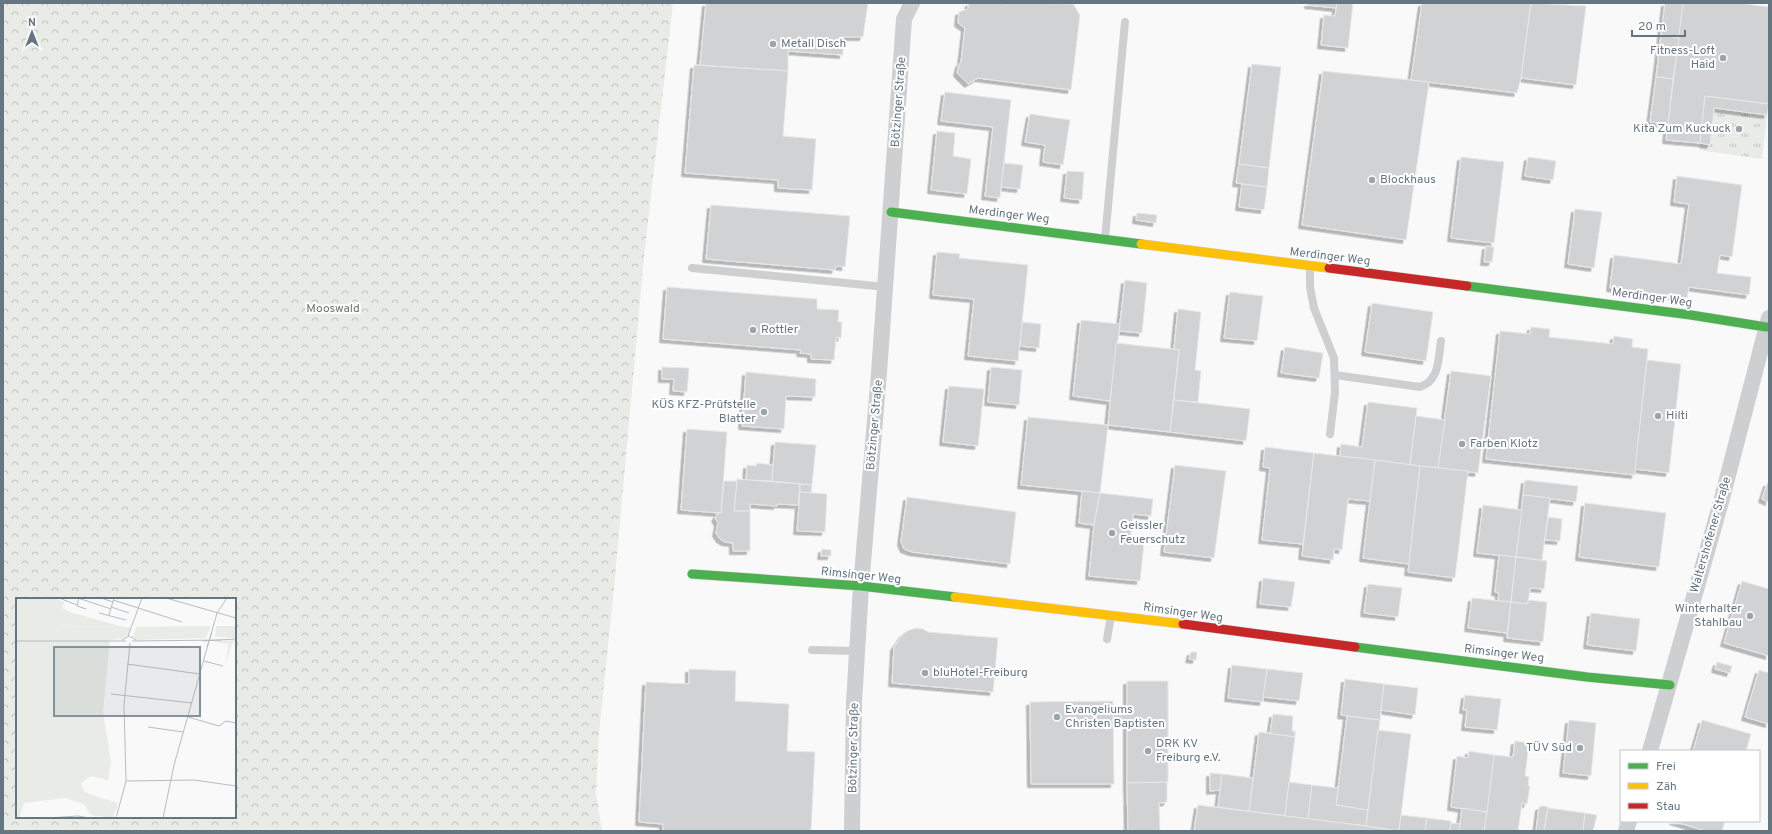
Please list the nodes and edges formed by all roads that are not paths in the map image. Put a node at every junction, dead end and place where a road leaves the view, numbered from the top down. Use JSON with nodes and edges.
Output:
{"nodes":[{"id":1,"x":897,"y":3,"type":"edge"},
{"id":2,"x":912,"y":3,"type":"edge"},
{"id":3,"x":904,"y":19,"type":"junction"},
{"id":4,"x":1125,"y":22,"type":"dead end"},
{"id":5,"x":891,"y":212,"type":"junction"},
{"id":6,"x":1105,"y":240,"type":"junction"},
{"id":7,"x":1310,"y":266,"type":"junction"},
{"id":8,"x":692,"y":268,"type":"dead end"},
{"id":9,"x":886,"y":287,"type":"junction"},
{"id":10,"x":1768,"y":324,"type":"edge"},
{"id":11,"x":1441,"y":340,"type":"dead end"},
{"id":12,"x":1335,"y":375,"type":"junction"},
{"id":13,"x":1330,"y":434,"type":"dead end"},
{"id":14,"x":692,"y":574,"type":"dead end"},
{"id":15,"x":861,"y":586,"type":"junction"},
{"id":16,"x":1112,"y":616,"type":"junction"},
{"id":17,"x":1106,"y":639,"type":"dead end"},
{"id":18,"x":812,"y":650,"type":"dead end"},
{"id":19,"x":857,"y":651,"type":"junction"},
{"id":20,"x":1670,"y":685,"type":"junction"},
{"id":21,"x":1650,"y":750,"type":"edge"},
{"id":22,"x":852,"y":831,"type":"edge"}],
"edges":[{"from":1,"to":3,"type":"street","name":"Bötzinger Straße"},
{"from":2,"to":3,"type":"street","name":"Bötzinger Straße"},
{"from":3,"to":5,"type":"street","name":"Bötzinger Straße"},
{"from":4,"to":6,"type":"lane"},
{"from":5,"to":6,"type":"street","name":"Merdinger Weg"},
{"from":5,"to":9,"type":"street","name":"Bötzinger Straße"},
{"from":6,"to":7,"type":"street","name":"Merdinger Weg"},
{"from":7,"to":10,"type":"street","name":"Merdinger Weg"},
{"from":7,"to":12,"type":"lane"},
{"from":8,"to":9,"type":"lane"},
{"from":9,"to":15,"type":"street","name":"Bötzinger Straße"},
{"from":10,"to":20,"type":"street","name":"Waltershofener Straße"},
{"from":11,"to":12,"type":"lane"},
{"from":12,"to":13,"type":"lane"},
{"from":14,"to":15,"type":"street","name":"Rimsinger Weg"},
{"from":15,"to":16,"type":"street","name":"Rimsinger Weg"},
{"from":15,"to":19,"type":"street","name":"Bötzinger Straße"},
{"from":16,"to":17,"type":"lane"},
{"from":16,"to":20,"type":"street","name":"Rimsinger Weg"},
{"from":18,"to":19,"type":"lane"},
{"from":19,"to":22,"type":"street","name":"Bötzinger Straße"},
{"from":20,"to":21,"type":"street","name":"Waltershofener Straße"}]}
